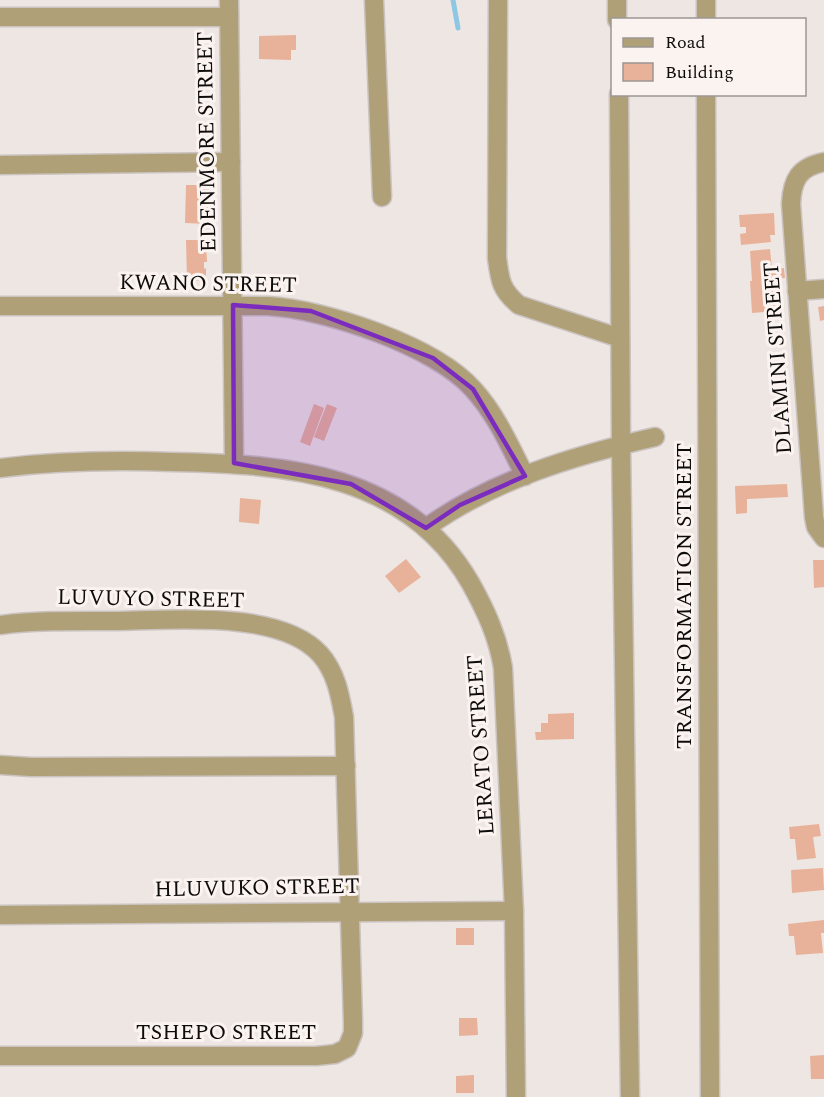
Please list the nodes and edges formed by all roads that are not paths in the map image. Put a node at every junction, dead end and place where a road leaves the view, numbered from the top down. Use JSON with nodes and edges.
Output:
{"nodes":[{"id":1,"x":374,"y":0,"type":"edge"},
{"id":2,"x":498,"y":0,"type":"edge"},
{"id":3,"x":617,"y":0,"type":"edge"},
{"id":4,"x":706,"y":0,"type":"edge"},
{"id":5,"x":229,"y":8,"type":"edge"},
{"id":6,"x":0,"y":17,"type":"edge"},
{"id":7,"x":617,"y":18,"type":"edge"},
{"id":8,"x":706,"y":18,"type":"edge"},
{"id":9,"x":619,"y":96,"type":"edge"},
{"id":10,"x":706,"y":96,"type":"edge"},
{"id":11,"x":231,"y":162,"type":"junction"},
{"id":12,"x":824,"y":162,"type":"edge"},
{"id":13,"x":0,"y":165,"type":"edge"},
{"id":14,"x":382,"y":197,"type":"dead end"},
{"id":15,"x":824,"y":289,"type":"edge"},
{"id":16,"x":797,"y":291,"type":"junction"},
{"id":17,"x":233,"y":305,"type":"junction"},
{"id":18,"x":0,"y":306,"type":"edge"},
{"id":19,"x":620,"y":338,"type":"junction"},
{"id":20,"x":655,"y":437,"type":"dead end"},
{"id":21,"x":621,"y":445,"type":"junction"},
{"id":22,"x":234,"y":463,"type":"junction"},
{"id":23,"x":0,"y":468,"type":"edge"},
{"id":24,"x":525,"y":476,"type":"junction"},
{"id":25,"x":426,"y":528,"type":"junction"},
{"id":26,"x":824,"y":538,"type":"edge"},
{"id":27,"x":0,"y":625,"type":"edge"},
{"id":28,"x":0,"y":765,"type":"edge"},
{"id":29,"x":346,"y":766,"type":"junction"},
{"id":30,"x":349,"y":911,"type":"junction"},
{"id":31,"x":514,"y":911,"type":"junction"},
{"id":32,"x":0,"y":915,"type":"edge"},
{"id":33,"x":0,"y":1056,"type":"edge"},
{"id":34,"x":516,"y":1097,"type":"edge"},
{"id":35,"x":630,"y":1097,"type":"edge"},
{"id":36,"x":710,"y":1097,"type":"edge"}],
"edges":[{"from":1,"to":14,"type":"street"},
{"from":2,"to":19,"type":"street"},
{"from":3,"to":7,"type":"street"},
{"from":4,"to":8,"type":"street"},
{"from":5,"to":6,"type":"street"},
{"from":5,"to":11,"type":"street","name":"EDENMORE STREET"},
{"from":9,"to":19,"type":"street"},
{"from":10,"to":36,"type":"street","name":"TRANSFORMATION STREET"},
{"from":11,"to":13,"type":"street"},
{"from":11,"to":17,"type":"street","name":"EDENMORE STREET"},
{"from":12,"to":16,"type":"street","name":"DLAMINI STREET"},
{"from":15,"to":16,"type":"street"},
{"from":16,"to":26,"type":"street","name":"DLAMINI STREET"},
{"from":17,"to":18,"type":"street","name":"KWANO STREET"},
{"from":17,"to":22,"type":"street","name":"EDENMORE STREET"},
{"from":17,"to":24,"type":"street","name":"KWANO STREET"},
{"from":19,"to":21,"type":"street"},
{"from":20,"to":21,"type":"street"},
{"from":21,"to":24,"type":"street"},
{"from":21,"to":35,"type":"street"},
{"from":22,"to":23,"type":"street","name":"LERATO STREET"},
{"from":22,"to":25,"type":"street","name":"LERATO STREET"},
{"from":24,"to":25,"type":"street"},
{"from":25,"to":31,"type":"street","name":"LERATO STREET"},
{"from":27,"to":29,"type":"street","name":"LUVUYO STREET"},
{"from":28,"to":29,"type":"street"},
{"from":29,"to":30,"type":"street","name":"LUVUYO STREET"},
{"from":30,"to":31,"type":"street","name":"HLUVUKO STREET"},
{"from":30,"to":32,"type":"street","name":"HLUVUKO STREET"},
{"from":30,"to":33,"type":"street","name":"TSHEPO STREET"},
{"from":31,"to":34,"type":"street","name":"LERATO STREET"}]}
